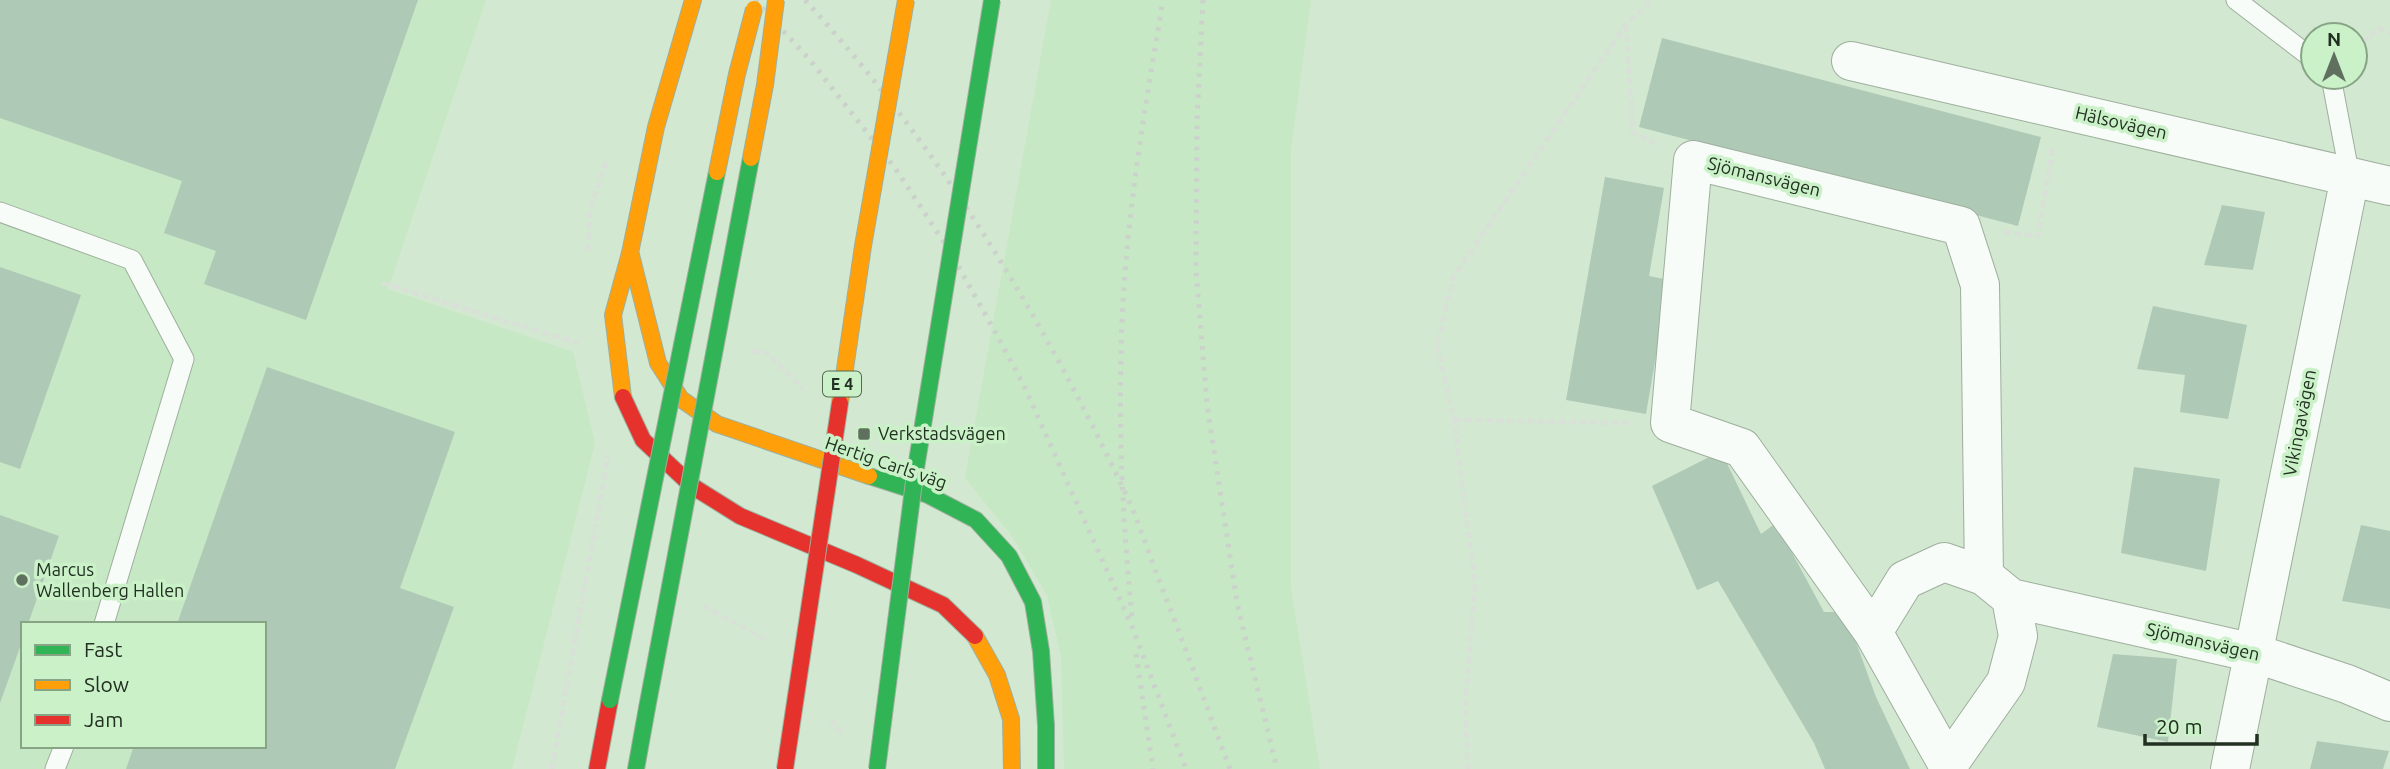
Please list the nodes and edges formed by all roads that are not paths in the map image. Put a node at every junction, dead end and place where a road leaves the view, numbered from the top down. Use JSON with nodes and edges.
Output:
{"nodes":[{"id":1,"x":693,"y":0,"type":"edge"},
{"id":2,"x":757,"y":0,"type":"edge"},
{"id":3,"x":776,"y":0,"type":"edge"},
{"id":4,"x":906,"y":0,"type":"edge"},
{"id":5,"x":992,"y":0,"type":"edge"},
{"id":6,"x":2236,"y":0,"type":"edge"},
{"id":7,"x":2299,"y":49,"type":"edge"},
{"id":8,"x":1852,"y":61,"type":"dead end"},
{"id":9,"x":2334,"y":91,"type":"edge"},
{"id":10,"x":2350,"y":177,"type":"junction"},
{"id":11,"x":2390,"y":186,"type":"edge"},
{"id":12,"x":0,"y":212,"type":"edge"},
{"id":13,"x":630,"y":253,"type":"junction"},
{"id":14,"x":1997,"y":587,"type":"junction"},
{"id":15,"x":105,"y":622,"type":"edge"},
{"id":16,"x":1873,"y":632,"type":"junction"},
{"id":17,"x":2255,"y":653,"type":"junction"},
{"id":18,"x":2390,"y":702,"type":"edge"},
{"id":19,"x":63,"y":748,"type":"edge"},
{"id":20,"x":55,"y":769,"type":"edge"},
{"id":21,"x":597,"y":769,"type":"edge"},
{"id":22,"x":636,"y":769,"type":"edge"},
{"id":23,"x":785,"y":769,"type":"edge"},
{"id":24,"x":877,"y":769,"type":"edge"},
{"id":25,"x":1012,"y":769,"type":"edge"},
{"id":26,"x":1045,"y":769,"type":"edge"},
{"id":27,"x":2230,"y":769,"type":"edge"}],
"edges":[{"from":1,"to":13,"type":"main road","name":"Hertig Carls väg"},
{"from":2,"to":21,"type":"main road","bridge":true},
{"from":3,"to":22,"type":"main road","bridge":true},
{"from":4,"to":23,"type":"main road","number":"E 4","bridge":true},
{"from":5,"to":24,"type":"main road","bridge":true},
{"from":6,"to":7,"type":"lane"},
{"from":8,"to":10,"type":"street","name":"Hälsovägen"},
{"from":9,"to":10,"type":"lane","name":"Vikingavägen"},
{"from":10,"to":11,"type":"street","name":"Hälsovägen"},
{"from":10,"to":17,"type":"street","name":"Vikingavägen"},
{"from":12,"to":15,"type":"lane"},
{"from":13,"to":25,"type":"main road","name":"Hertig Carls väg"},
{"from":13,"to":26,"type":"main road","name":"Hertig Carls väg"},
{"from":14,"to":16,"type":"street","name":"Sjömansvägen"},
{"from":14,"to":16,"type":"street"},
{"from":14,"to":16,"type":"street","name":"Sjömansvägen"},
{"from":14,"to":17,"type":"street","name":"Sjömansvägen"},
{"from":17,"to":18,"type":"street","name":"Sjömansvägen"},
{"from":17,"to":27,"type":"street","name":"Vikingavägen"},
{"from":19,"to":20,"type":"lane"}]}
